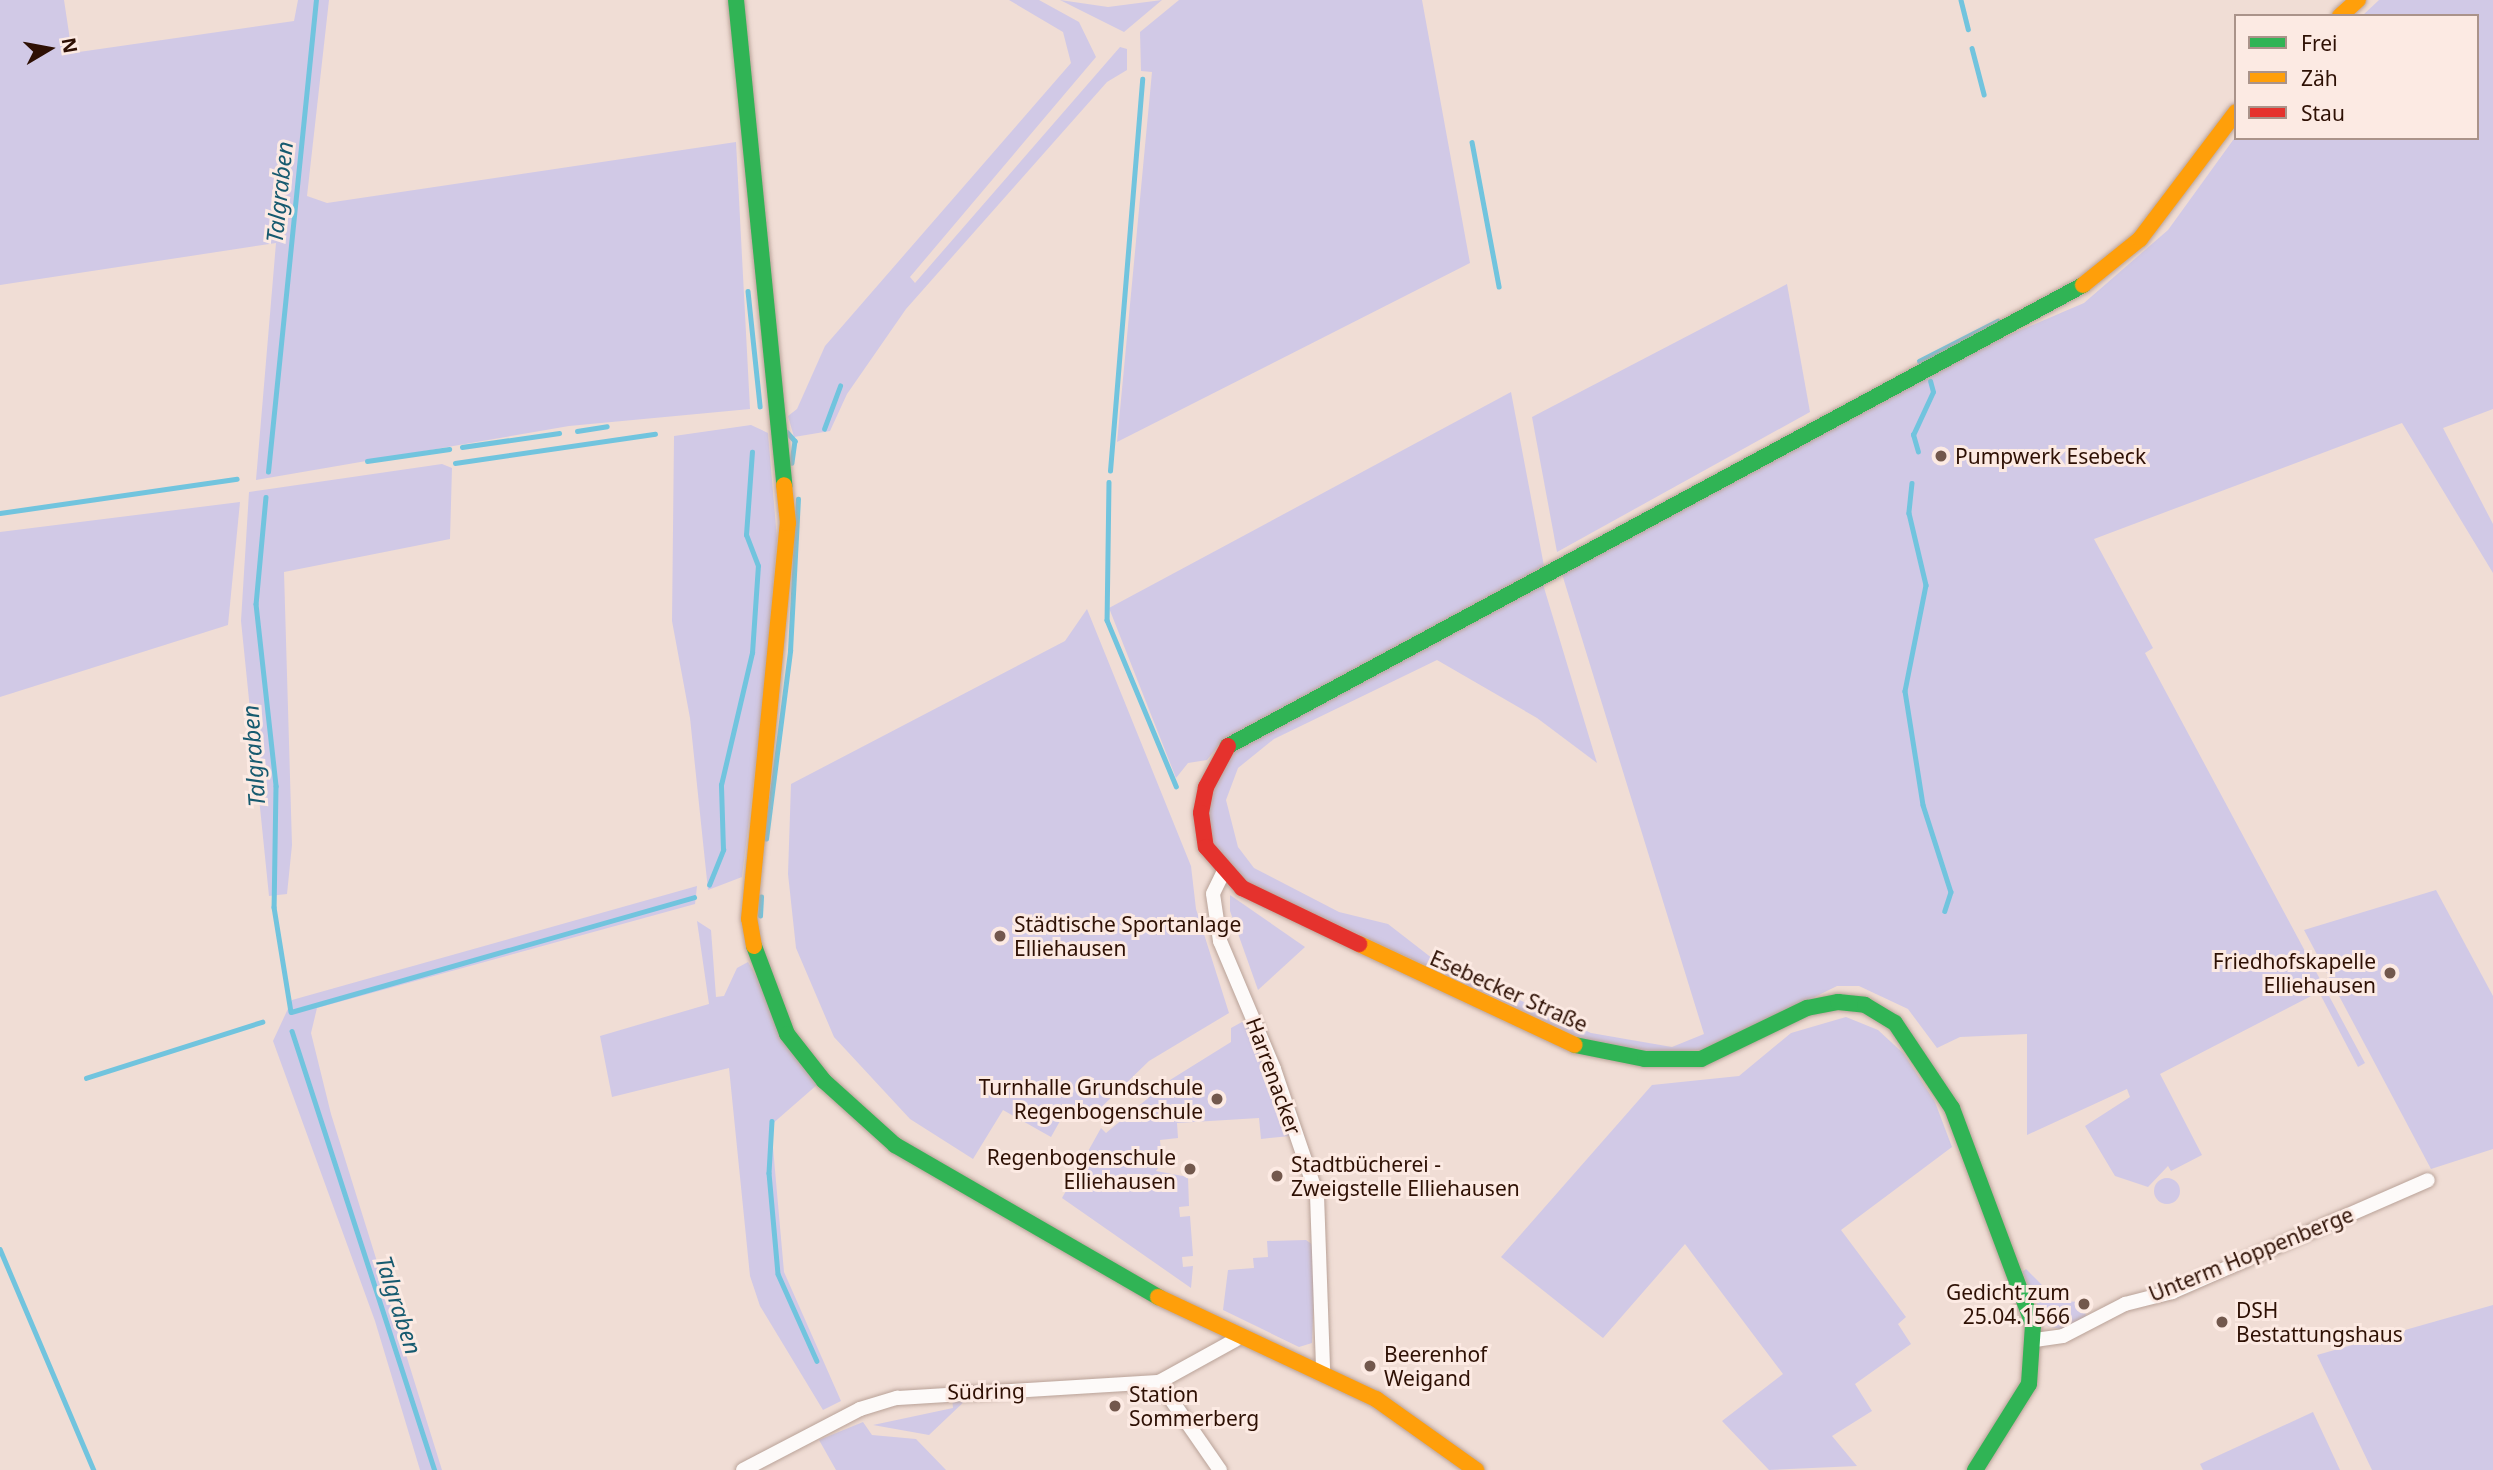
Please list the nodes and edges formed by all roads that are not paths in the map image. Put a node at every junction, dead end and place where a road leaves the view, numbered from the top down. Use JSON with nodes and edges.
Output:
{"nodes":[{"id":1,"x":736,"y":0,"type":"edge"},
{"id":2,"x":2358,"y":0,"type":"edge"},
{"id":3,"x":2342,"y":14,"type":"edge"},
{"id":4,"x":2234,"y":115,"type":"edge"},
{"id":5,"x":1224,"y":871,"type":"junction"},
{"id":6,"x":2428,"y":1180,"type":"dead end"},
{"id":7,"x":1235,"y":1340,"type":"junction"},
{"id":8,"x":2035,"y":1340,"type":"junction"},
{"id":9,"x":1323,"y":1371,"type":"junction"},
{"id":10,"x":1159,"y":1382,"type":"junction"},
{"id":11,"x":743,"y":1470,"type":"edge"},
{"id":12,"x":1220,"y":1470,"type":"edge"},
{"id":13,"x":1476,"y":1470,"type":"edge"},
{"id":14,"x":1975,"y":1470,"type":"edge"}],
"edges":[{"from":1,"to":7,"type":"street"},
{"from":2,"to":3,"type":"street"},
{"from":4,"to":5,"type":"street"},
{"from":5,"to":8,"type":"street","name":"Esebecker Straße"},
{"from":5,"to":9,"type":"street","name":"Harrenacker"},
{"from":6,"to":8,"type":"street","name":"Unterm Hoppenberge"},
{"from":7,"to":9,"type":"street"},
{"from":7,"to":10,"type":"street","name":"Südring"},
{"from":8,"to":14,"type":"street"},
{"from":9,"to":13,"type":"street"},
{"from":10,"to":11,"type":"street","name":"Südring"},
{"from":10,"to":12,"type":"street"}]}
